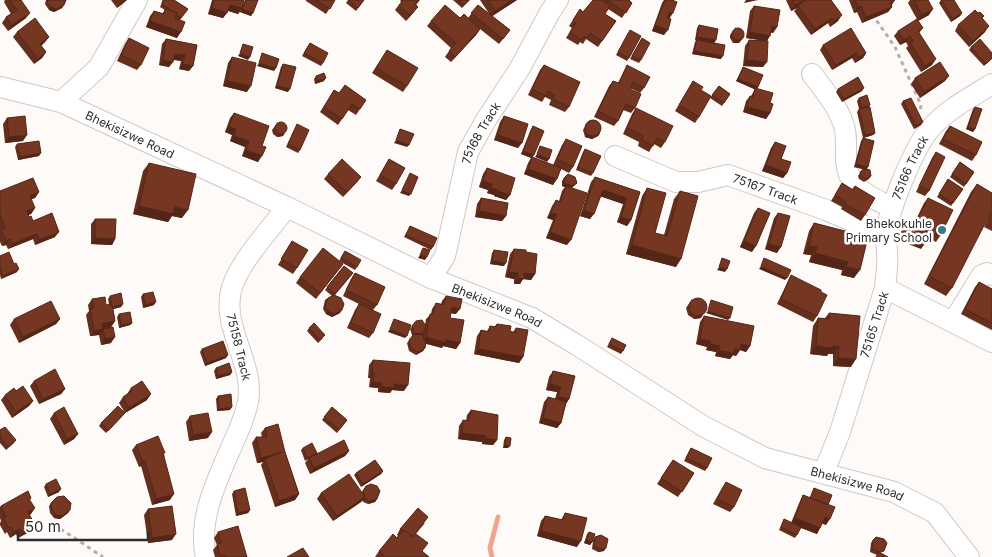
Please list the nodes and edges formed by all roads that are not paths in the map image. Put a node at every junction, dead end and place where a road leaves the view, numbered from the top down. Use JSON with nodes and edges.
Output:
{"nodes":[{"id":1,"x":138,"y":0,"type":"edge"},
{"id":2,"x":551,"y":4,"type":"edge"},
{"id":3,"x":812,"y":74,"type":"dead end"},
{"id":4,"x":992,"y":84,"type":"edge"},
{"id":5,"x":0,"y":87,"type":"edge"},
{"id":6,"x":61,"y":102,"type":"junction"},
{"id":7,"x":615,"y":156,"type":"dead end"},
{"id":8,"x":287,"y":207,"type":"junction"},
{"id":9,"x":892,"y":208,"type":"junction"},
{"id":10,"x":886,"y":235,"type":"junction"},
{"id":11,"x":992,"y":275,"type":"edge"},
{"id":12,"x":431,"y":278,"type":"junction"},
{"id":13,"x":885,"y":288,"type":"junction"},
{"id":14,"x":954,"y":322,"type":"junction"},
{"id":15,"x":992,"y":342,"type":"edge"},
{"id":16,"x":824,"y":472,"type":"junction"},
{"id":17,"x":206,"y":557,"type":"edge"},
{"id":18,"x":969,"y":557,"type":"edge"}],
"edges":[{"from":1,"to":6,"type":"street"},
{"from":2,"to":12,"type":"street","name":"75168 Track"},
{"from":3,"to":9,"type":"street"},
{"from":4,"to":9,"type":"street","name":"75166 Track"},
{"from":5,"to":6,"type":"street","name":"Bhekisizwe Road"},
{"from":6,"to":8,"type":"street","name":"Bhekisizwe Road"},
{"from":7,"to":10,"type":"street","name":"75167 Track"},
{"from":8,"to":12,"type":"street","name":"Bhekisizwe Road"},
{"from":8,"to":17,"type":"street","name":"75158 Track"},
{"from":9,"to":10,"type":"street","name":"75166 Track"},
{"from":10,"to":13,"type":"street","name":"75166 Track"},
{"from":11,"to":14,"type":"street"},
{"from":12,"to":16,"type":"street","name":"Bhekisizwe Road"},
{"from":13,"to":14,"type":"street","name":"75165 Track"},
{"from":13,"to":16,"type":"street","name":"75165 Track"},
{"from":14,"to":15,"type":"street","name":"75165 Track"},
{"from":16,"to":18,"type":"street","name":"Bhekisizwe Road"}]}
